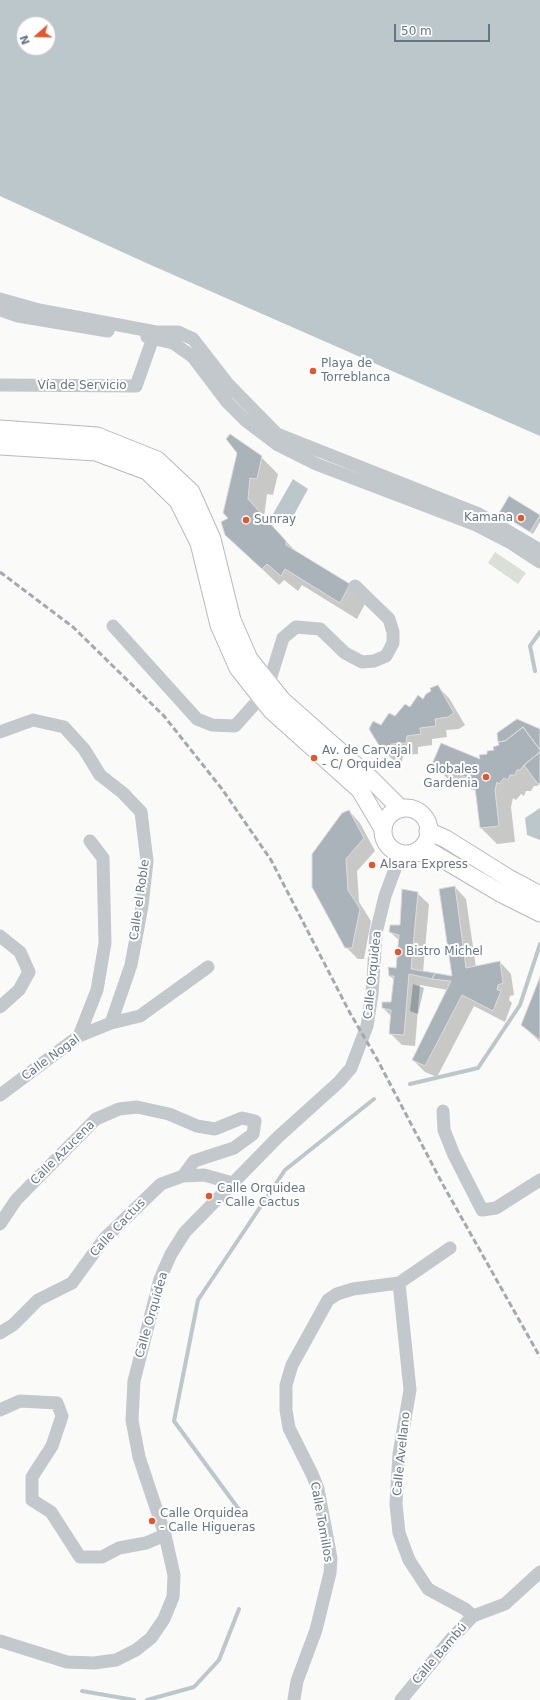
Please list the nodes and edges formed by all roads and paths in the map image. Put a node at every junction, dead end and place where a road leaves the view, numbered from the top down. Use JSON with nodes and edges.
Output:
{"nodes":[{"id":1,"x":0,"y":298,"type":"edge"},
{"id":2,"x":0,"y":310,"type":"edge"},
{"id":3,"x":153,"y":338,"type":"junction"},
{"id":4,"x":0,"y":385,"type":"edge"},
{"id":5,"x":0,"y":429,"type":"edge"},
{"id":6,"x":0,"y":446,"type":"edge"},
{"id":7,"x":540,"y":550,"type":"edge"},
{"id":8,"x":540,"y":562,"type":"edge"},
{"id":9,"x":355,"y":586,"type":"dead end"},
{"id":10,"x":113,"y":626,"type":"dead end"},
{"id":11,"x":265,"y":690,"type":"junction"},
{"id":12,"x":0,"y":732,"type":"edge"},
{"id":13,"x":401,"y":809,"type":"junction"},
{"id":14,"x":383,"y":829,"type":"junction"},
{"id":15,"x":428,"y":831,"type":"junction"},
{"id":16,"x":90,"y":841,"type":"dead end"},
{"id":17,"x":407,"y":853,"type":"junction"},
{"id":18,"x":540,"y":895,"type":"edge"},
{"id":19,"x":539,"y":912,"type":"edge"},
{"id":20,"x":0,"y":936,"type":"edge"},
{"id":21,"x":208,"y":967,"type":"dead end"},
{"id":22,"x":0,"y":1007,"type":"edge"},
{"id":23,"x":111,"y":1024,"type":"junction"},
{"id":24,"x":79,"y":1036,"type":"junction"},
{"id":25,"x":0,"y":1095,"type":"edge"},
{"id":26,"x":443,"y":1111,"type":"dead end"},
{"id":27,"x":183,"y":1176,"type":"junction"},
{"id":28,"x":540,"y":1180,"type":"edge"},
{"id":29,"x":233,"y":1183,"type":"junction"},
{"id":30,"x":16,"y":1200,"type":"junction"},
{"id":31,"x":0,"y":1208,"type":"edge"},
{"id":32,"x":0,"y":1224,"type":"edge"},
{"id":33,"x":450,"y":1248,"type":"dead end"},
{"id":34,"x":399,"y":1283,"type":"junction"},
{"id":35,"x":0,"y":1333,"type":"edge"},
{"id":36,"x":0,"y":1410,"type":"edge"},
{"id":37,"x":165,"y":1535,"type":"junction"},
{"id":38,"x":540,"y":1572,"type":"edge"},
{"id":39,"x":473,"y":1616,"type":"junction"},
{"id":40,"x":0,"y":1641,"type":"edge"},
{"id":41,"x":294,"y":1700,"type":"edge"},
{"id":42,"x":401,"y":1700,"type":"edge"}],
"edges":[{"from":1,"to":7,"type":"street"},
{"from":2,"to":3,"type":"street"},
{"from":3,"to":4,"type":"street","name":"Vía de Servicio"},
{"from":3,"to":8,"type":"street"},
{"from":5,"to":11,"type":"main road"},
{"from":6,"to":11,"type":"main road"},
{"from":9,"to":11,"type":"street"},
{"from":10,"to":11,"type":"street"},
{"from":11,"to":13,"type":"main road"},
{"from":11,"to":14,"type":"main road"},
{"from":12,"to":23,"type":"street","name":"Calle el Roble"},
{"from":13,"to":14,"type":"main road"},
{"from":13,"to":15,"type":"main road"},
{"from":14,"to":17,"type":"main road"},
{"from":15,"to":17,"type":"main road"},
{"from":15,"to":18,"type":"main road"},
{"from":16,"to":24,"type":"street"},
{"from":17,"to":19,"type":"main road"},
{"from":17,"to":29,"type":"street","name":"Calle Orquidea"},
{"from":20,"to":22,"type":"street"},
{"from":21,"to":23,"type":"street","name":"Calle Nogal"},
{"from":23,"to":24,"type":"street","name":"Calle Nogal"},
{"from":24,"to":25,"type":"street","name":"Calle Nogal"},
{"from":26,"to":28,"type":"street"},
{"from":27,"to":29,"type":"street","name":"Calle Cactus"},
{"from":27,"to":30,"type":"street","name":"Calle Azucena"},
{"from":27,"to":35,"type":"street","name":"Calle Cactus"},
{"from":29,"to":37,"type":"street","name":"Calle Orquidea"},
{"from":30,"to":31,"type":"street"},
{"from":30,"to":32,"type":"street","name":"Calle Azucena"},
{"from":33,"to":34,"type":"street","name":"Calle Tomillos"},
{"from":34,"to":39,"type":"street","name":"Calle Avellano"},
{"from":34,"to":41,"type":"street","name":"Calle Tomillos"},
{"from":36,"to":37,"type":"street"},
{"from":37,"to":40,"type":"street","name":"Calle Orquidea"},
{"from":38,"to":39,"type":"street","name":"Calle Bambú"},
{"from":39,"to":42,"type":"street","name":"Calle Bambú"}]}
